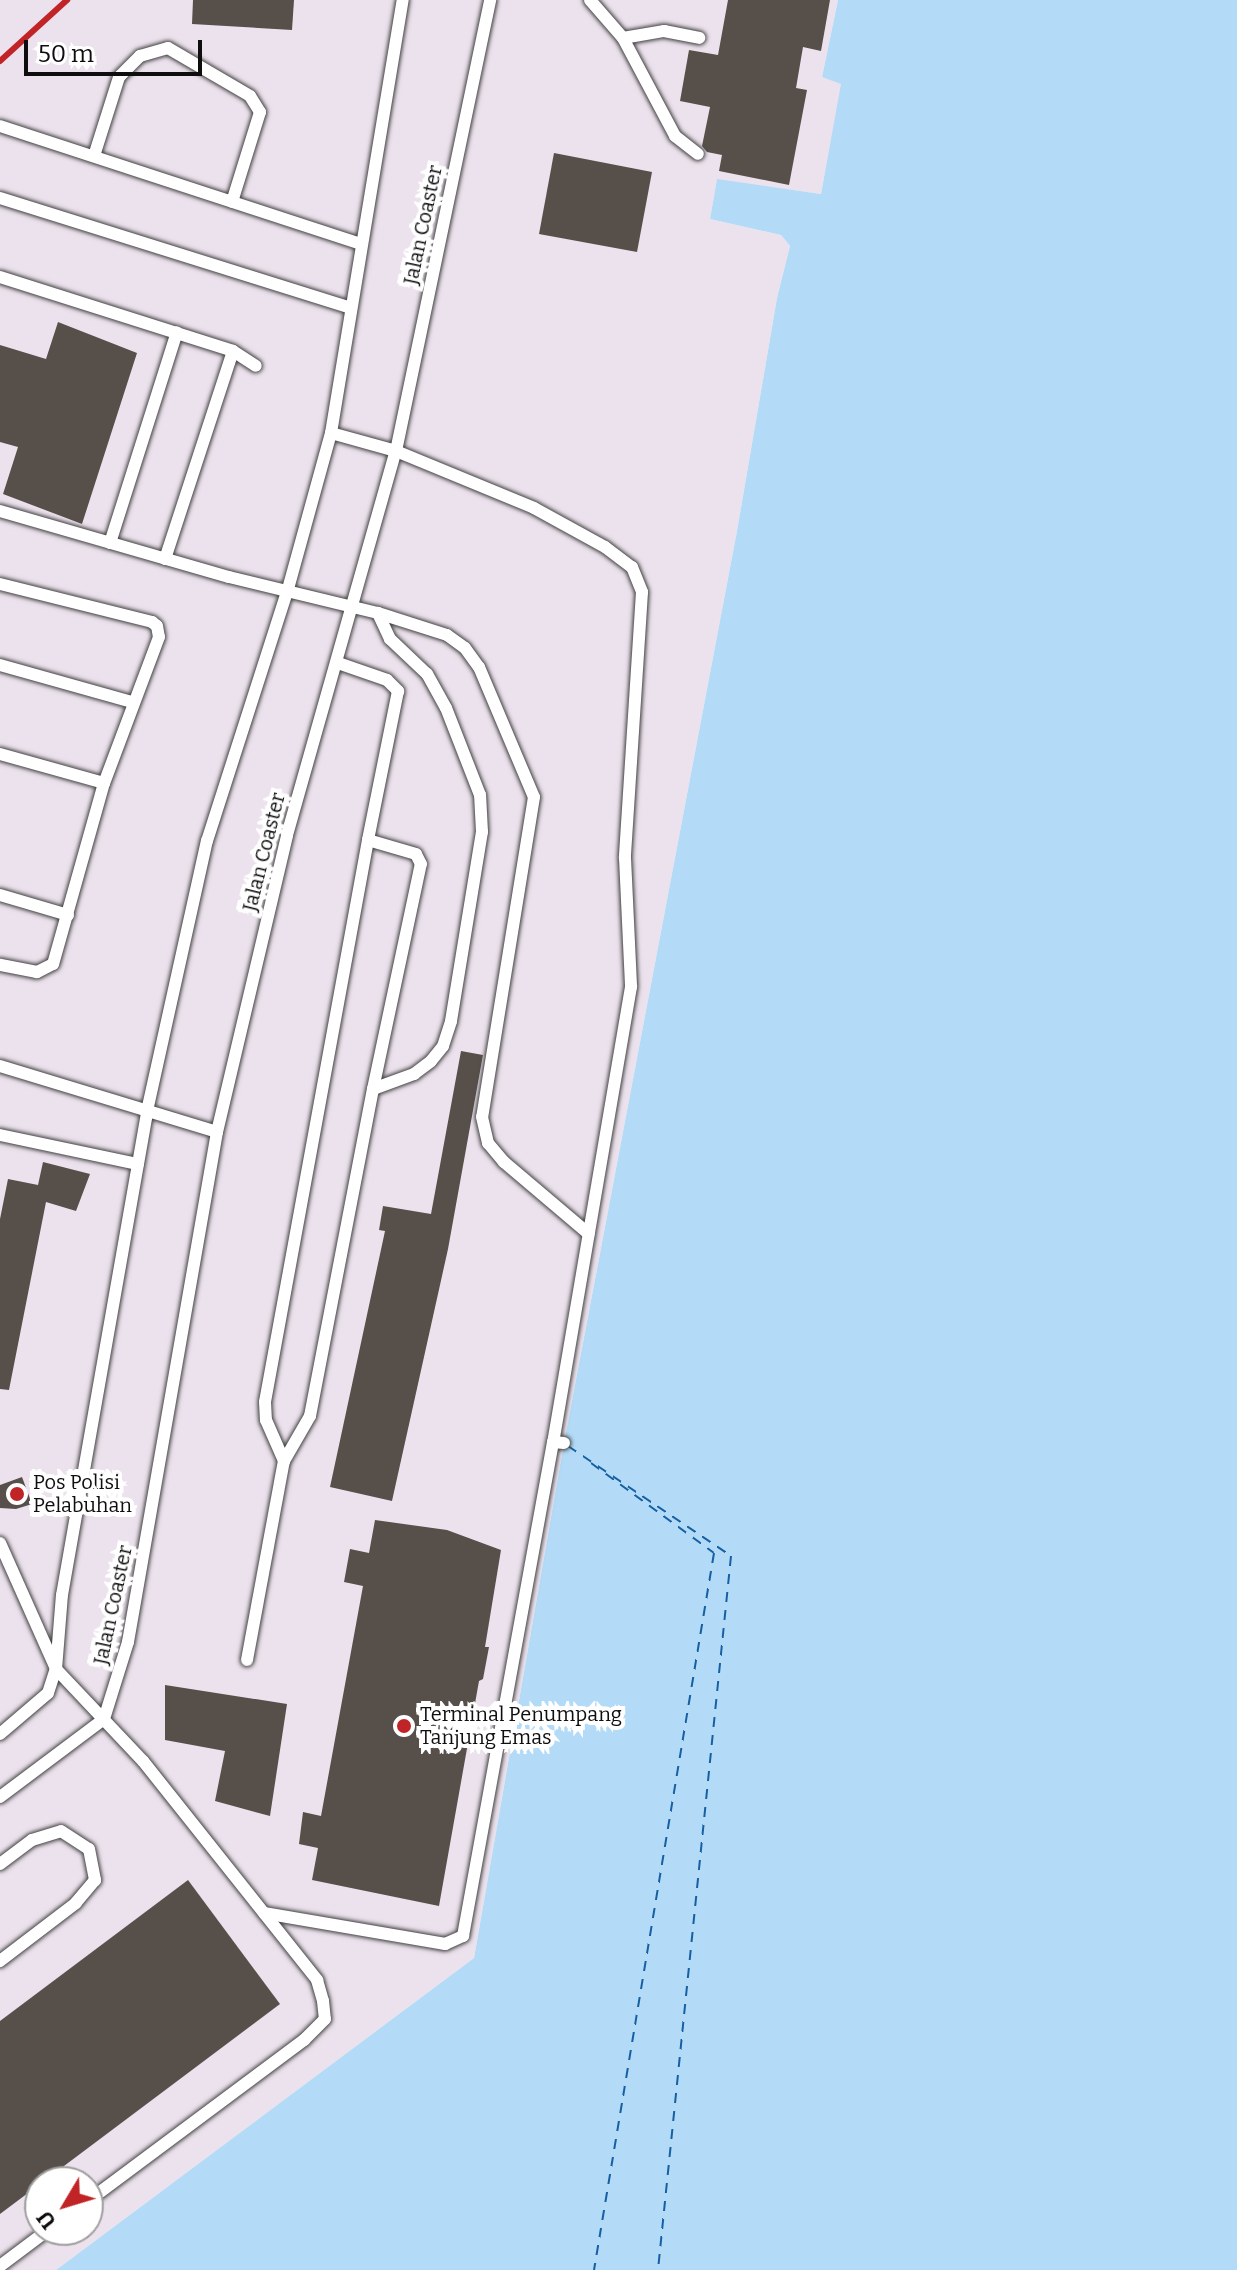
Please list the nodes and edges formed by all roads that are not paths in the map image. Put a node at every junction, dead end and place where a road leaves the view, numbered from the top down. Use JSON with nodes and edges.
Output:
{"nodes":[{"id":1,"x":403,"y":0,"type":"edge"},
{"id":2,"x":490,"y":0,"type":"edge"},
{"id":3,"x":590,"y":0,"type":"edge"},
{"id":4,"x":623,"y":38,"type":"junction"},
{"id":5,"x":699,"y":38,"type":"dead end"},
{"id":6,"x":0,"y":126,"type":"edge"},
{"id":7,"x":698,"y":154,"type":"dead end"},
{"id":8,"x":94,"y":156,"type":"junction"},
{"id":9,"x":0,"y":198,"type":"edge"},
{"id":10,"x":232,"y":202,"type":"junction"},
{"id":11,"x":360,"y":244,"type":"junction"},
{"id":12,"x":0,"y":277,"type":"edge"},
{"id":13,"x":351,"y":308,"type":"junction"},
{"id":14,"x":177,"y":332,"type":"junction"},
{"id":15,"x":233,"y":351,"type":"junction"},
{"id":16,"x":256,"y":366,"type":"dead end"},
{"id":17,"x":331,"y":433,"type":"junction"},
{"id":18,"x":396,"y":451,"type":"junction"},
{"id":19,"x":0,"y":511,"type":"edge"},
{"id":20,"x":110,"y":543,"type":"junction"},
{"id":21,"x":165,"y":559,"type":"junction"},
{"id":22,"x":0,"y":584,"type":"edge"},
{"id":23,"x":288,"y":589,"type":"junction"},
{"id":24,"x":354,"y":608,"type":"junction"},
{"id":25,"x":378,"y":613,"type":"junction"},
{"id":26,"x":338,"y":663,"type":"junction"},
{"id":27,"x":0,"y":665,"type":"edge"},
{"id":28,"x":132,"y":702,"type":"junction"},
{"id":29,"x":0,"y":754,"type":"edge"},
{"id":30,"x":104,"y":783,"type":"junction"},
{"id":31,"x":368,"y":840,"type":"junction"},
{"id":32,"x":0,"y":895,"type":"edge"},
{"id":33,"x":68,"y":915,"type":"junction"},
{"id":34,"x":0,"y":965,"type":"edge"},
{"id":35,"x":0,"y":1066,"type":"edge"},
{"id":36,"x":373,"y":1089,"type":"junction"},
{"id":37,"x":147,"y":1111,"type":"junction"},
{"id":38,"x":217,"y":1132,"type":"junction"},
{"id":39,"x":0,"y":1135,"type":"edge"},
{"id":40,"x":138,"y":1164,"type":"junction"},
{"id":41,"x":589,"y":1234,"type":"junction"},
{"id":42,"x":284,"y":1461,"type":"junction"},
{"id":43,"x":0,"y":1543,"type":"edge"},
{"id":44,"x":247,"y":1660,"type":"dead end"},
{"id":45,"x":56,"y":1669,"type":"junction"},
{"id":46,"x":104,"y":1719,"type":"junction"},
{"id":47,"x":0,"y":1734,"type":"edge"},
{"id":48,"x":0,"y":1797,"type":"edge"},
{"id":49,"x":0,"y":1864,"type":"edge"},
{"id":50,"x":264,"y":1913,"type":"junction"},
{"id":51,"x":0,"y":1961,"type":"edge"},
{"id":52,"x":104,"y":2189,"type":"edge"},
{"id":53,"x":27,"y":2246,"type":"edge"},
{"id":54,"x":0,"y":2266,"type":"edge"}],
"edges":[{"from":1,"to":11,"type":"lane"},
{"from":2,"to":18,"type":"lane","name":"Jalan Coaster"},
{"from":3,"to":4,"type":"lane"},
{"from":4,"to":5,"type":"lane"},
{"from":4,"to":7,"type":"lane"},
{"from":6,"to":8,"type":"lane"},
{"from":8,"to":10,"type":"lane"},
{"from":8,"to":10,"type":"lane"},
{"from":9,"to":13,"type":"lane"},
{"from":10,"to":11,"type":"lane"},
{"from":11,"to":13,"type":"lane"},
{"from":12,"to":14,"type":"lane"},
{"from":13,"to":17,"type":"lane"},
{"from":14,"to":15,"type":"lane"},
{"from":14,"to":20,"type":"lane"},
{"from":15,"to":16,"type":"lane"},
{"from":15,"to":21,"type":"lane"},
{"from":17,"to":18,"type":"lane"},
{"from":17,"to":23,"type":"lane"},
{"from":18,"to":24,"type":"lane","name":"Jalan Coaster"},
{"from":18,"to":41,"type":"lane"},
{"from":19,"to":20,"type":"lane"},
{"from":20,"to":21,"type":"lane"},
{"from":21,"to":23,"type":"lane"},
{"from":22,"to":28,"type":"lane"},
{"from":23,"to":24,"type":"lane"},
{"from":23,"to":37,"type":"lane"},
{"from":24,"to":25,"type":"lane"},
{"from":24,"to":26,"type":"lane","name":"Jalan Coaster"},
{"from":25,"to":36,"type":"lane"},
{"from":25,"to":41,"type":"lane"},
{"from":26,"to":31,"type":"lane"},
{"from":26,"to":38,"type":"lane","name":"Jalan Coaster"},
{"from":27,"to":28,"type":"lane"},
{"from":28,"to":30,"type":"lane"},
{"from":29,"to":30,"type":"lane"},
{"from":30,"to":33,"type":"lane"},
{"from":31,"to":36,"type":"lane"},
{"from":31,"to":42,"type":"lane"},
{"from":32,"to":33,"type":"lane"},
{"from":33,"to":34,"type":"lane"},
{"from":35,"to":37,"type":"lane"},
{"from":36,"to":42,"type":"lane"},
{"from":37,"to":38,"type":"lane"},
{"from":37,"to":40,"type":"lane"},
{"from":38,"to":46,"type":"lane","name":"Jalan Coaster"},
{"from":39,"to":40,"type":"lane"},
{"from":40,"to":45,"type":"lane"},
{"from":41,"to":50,"type":"lane"},
{"from":42,"to":44,"type":"lane"},
{"from":43,"to":45,"type":"lane"},
{"from":45,"to":46,"type":"lane"},
{"from":45,"to":47,"type":"lane"},
{"from":46,"to":48,"type":"lane"},
{"from":46,"to":50,"type":"lane"},
{"from":49,"to":51,"type":"lane"},
{"from":50,"to":52,"type":"lane"},
{"from":53,"to":54,"type":"lane"}]}
